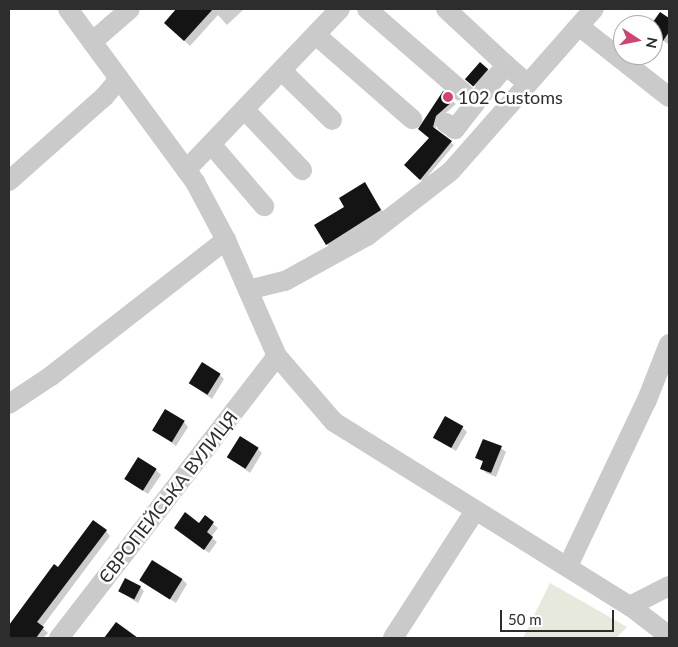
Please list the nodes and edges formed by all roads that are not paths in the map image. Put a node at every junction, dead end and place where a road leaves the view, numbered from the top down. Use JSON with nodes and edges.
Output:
{"nodes":[{"id":1,"x":68,"y":9,"type":"edge"},
{"id":2,"x":130,"y":9,"type":"edge"},
{"id":3,"x":340,"y":9,"type":"edge"},
{"id":4,"x":367,"y":9,"type":"edge"},
{"id":5,"x":446,"y":9,"type":"edge"},
{"id":6,"x":594,"y":9,"type":"edge"},
{"id":7,"x":580,"y":27,"type":"junction"},
{"id":8,"x":316,"y":34,"type":"junction"},
{"id":9,"x":92,"y":42,"type":"junction"},
{"id":10,"x":506,"y":65,"type":"junction"},
{"id":11,"x":282,"y":72,"type":"junction"},
{"id":12,"x":119,"y":79,"type":"junction"},
{"id":13,"x":522,"y":79,"type":"dead end"},
{"id":14,"x":669,"y":97,"type":"edge"},
{"id":15,"x":475,"y":103,"type":"junction"},
{"id":16,"x":245,"y":110,"type":"junction"},
{"id":17,"x":412,"y":118,"type":"dead end"},
{"id":18,"x":332,"y":120,"type":"dead end"},
{"id":19,"x":446,"y":122,"type":"dead end"},
{"id":20,"x":211,"y":144,"type":"junction"},
{"id":21,"x":186,"y":170,"type":"junction"},
{"id":22,"x":302,"y":170,"type":"dead end"},
{"id":23,"x":9,"y":181,"type":"edge"},
{"id":24,"x":264,"y":206,"type":"dead end"},
{"id":25,"x":226,"y":240,"type":"junction"},
{"id":26,"x":248,"y":290,"type":"junction"},
{"id":27,"x":669,"y":344,"type":"edge"},
{"id":28,"x":277,"y":356,"type":"junction"},
{"id":29,"x":9,"y":404,"type":"edge"},
{"id":30,"x":476,"y":511,"type":"junction"},
{"id":31,"x":568,"y":566,"type":"junction"},
{"id":32,"x":669,"y":586,"type":"edge"},
{"id":33,"x":630,"y":606,"type":"junction"},
{"id":34,"x":669,"y":636,"type":"edge"},
{"id":35,"x":59,"y":638,"type":"edge"},
{"id":36,"x":394,"y":638,"type":"edge"}],
"edges":[{"from":1,"to":9,"type":"street"},
{"from":2,"to":9,"type":"street"},
{"from":3,"to":8,"type":"street"},
{"from":4,"to":15,"type":"street"},
{"from":5,"to":10,"type":"street"},
{"from":6,"to":7,"type":"street"},
{"from":7,"to":14,"type":"street"},
{"from":7,"to":26,"type":"street"},
{"from":8,"to":11,"type":"street"},
{"from":8,"to":17,"type":"street"},
{"from":9,"to":12,"type":"street"},
{"from":10,"to":13,"type":"street"},
{"from":10,"to":15,"type":"street"},
{"from":11,"to":16,"type":"street"},
{"from":11,"to":18,"type":"street"},
{"from":12,"to":21,"type":"street"},
{"from":12,"to":23,"type":"street"},
{"from":15,"to":19,"type":"street"},
{"from":16,"to":20,"type":"street"},
{"from":16,"to":22,"type":"street"},
{"from":20,"to":21,"type":"street"},
{"from":20,"to":24,"type":"street"},
{"from":21,"to":25,"type":"street"},
{"from":25,"to":26,"type":"street"},
{"from":25,"to":29,"type":"street"},
{"from":26,"to":28,"type":"street"},
{"from":27,"to":31,"type":"street"},
{"from":28,"to":30,"type":"street"},
{"from":28,"to":35,"type":"street","name":"ЄВРОПЕЙСЬКА ВУЛИЦЯ"},
{"from":30,"to":31,"type":"street"},
{"from":30,"to":36,"type":"street"},
{"from":31,"to":33,"type":"street"},
{"from":32,"to":33,"type":"street"},
{"from":33,"to":34,"type":"street"}]}
